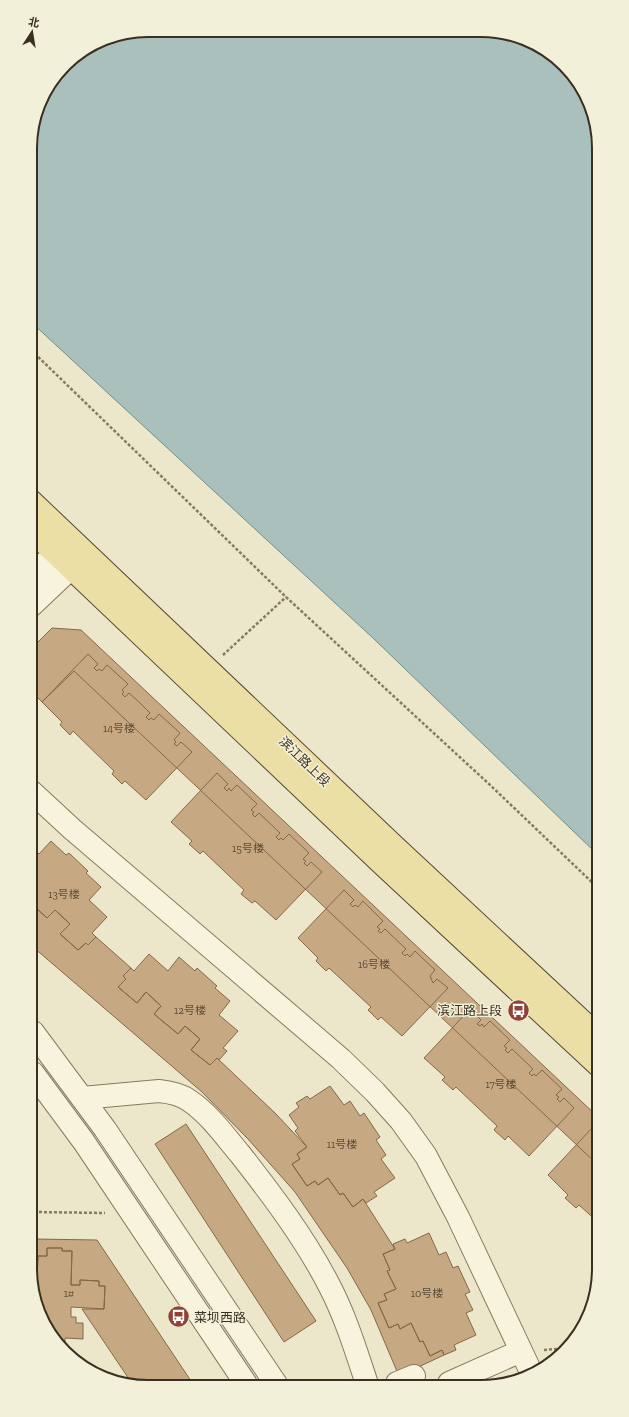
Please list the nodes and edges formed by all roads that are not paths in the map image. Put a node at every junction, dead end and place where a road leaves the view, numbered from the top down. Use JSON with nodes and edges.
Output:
{"nodes":[{"id":1,"x":37,"y":506,"type":"edge"},
{"id":2,"x":37,"y":536,"type":"edge"},
{"id":3,"x":80,"y":547,"type":"junction"},
{"id":4,"x":55,"y":553,"type":"junction"},
{"id":5,"x":71,"y":568,"type":"junction"},
{"id":6,"x":37,"y":571,"type":"edge"},
{"id":7,"x":37,"y":600,"type":"edge"},
{"id":8,"x":37,"y":797,"type":"edge"},
{"id":9,"x":592,"y":1030,"type":"edge"},
{"id":10,"x":37,"y":1037,"type":"edge"},
{"id":11,"x":592,"y":1059,"type":"edge"},
{"id":12,"x":37,"y":1078,"type":"edge"},
{"id":13,"x":82,"y":1098,"type":"junction"},
{"id":14,"x":521,"y":1351,"type":"junction"},
{"id":15,"x":529,"y":1369,"type":"edge"},
{"id":16,"x":243,"y":1380,"type":"edge"},
{"id":17,"x":273,"y":1380,"type":"edge"},
{"id":18,"x":366,"y":1380,"type":"edge"},
{"id":19,"x":456,"y":1380,"type":"edge"}],
"edges":[{"from":1,"to":3,"type":"main road","name":"滨江路上段"},
{"from":2,"to":4,"type":"main road","name":"滨江路上段"},
{"from":3,"to":4,"type":"street"},
{"from":3,"to":5,"type":"street"},
{"from":3,"to":9,"type":"main road","name":"滨江路上段"},
{"from":4,"to":5,"type":"main road","name":"滨江路上段"},
{"from":4,"to":6,"type":"street"},
{"from":5,"to":7,"type":"street"},
{"from":5,"to":11,"type":"main road","name":"滨江路上段"},
{"from":8,"to":14,"type":"street"},
{"from":10,"to":13,"type":"street"},
{"from":12,"to":16,"type":"street"},
{"from":13,"to":17,"type":"street"},
{"from":13,"to":18,"type":"street"},
{"from":14,"to":15,"type":"street"},
{"from":14,"to":19,"type":"street"}]}
